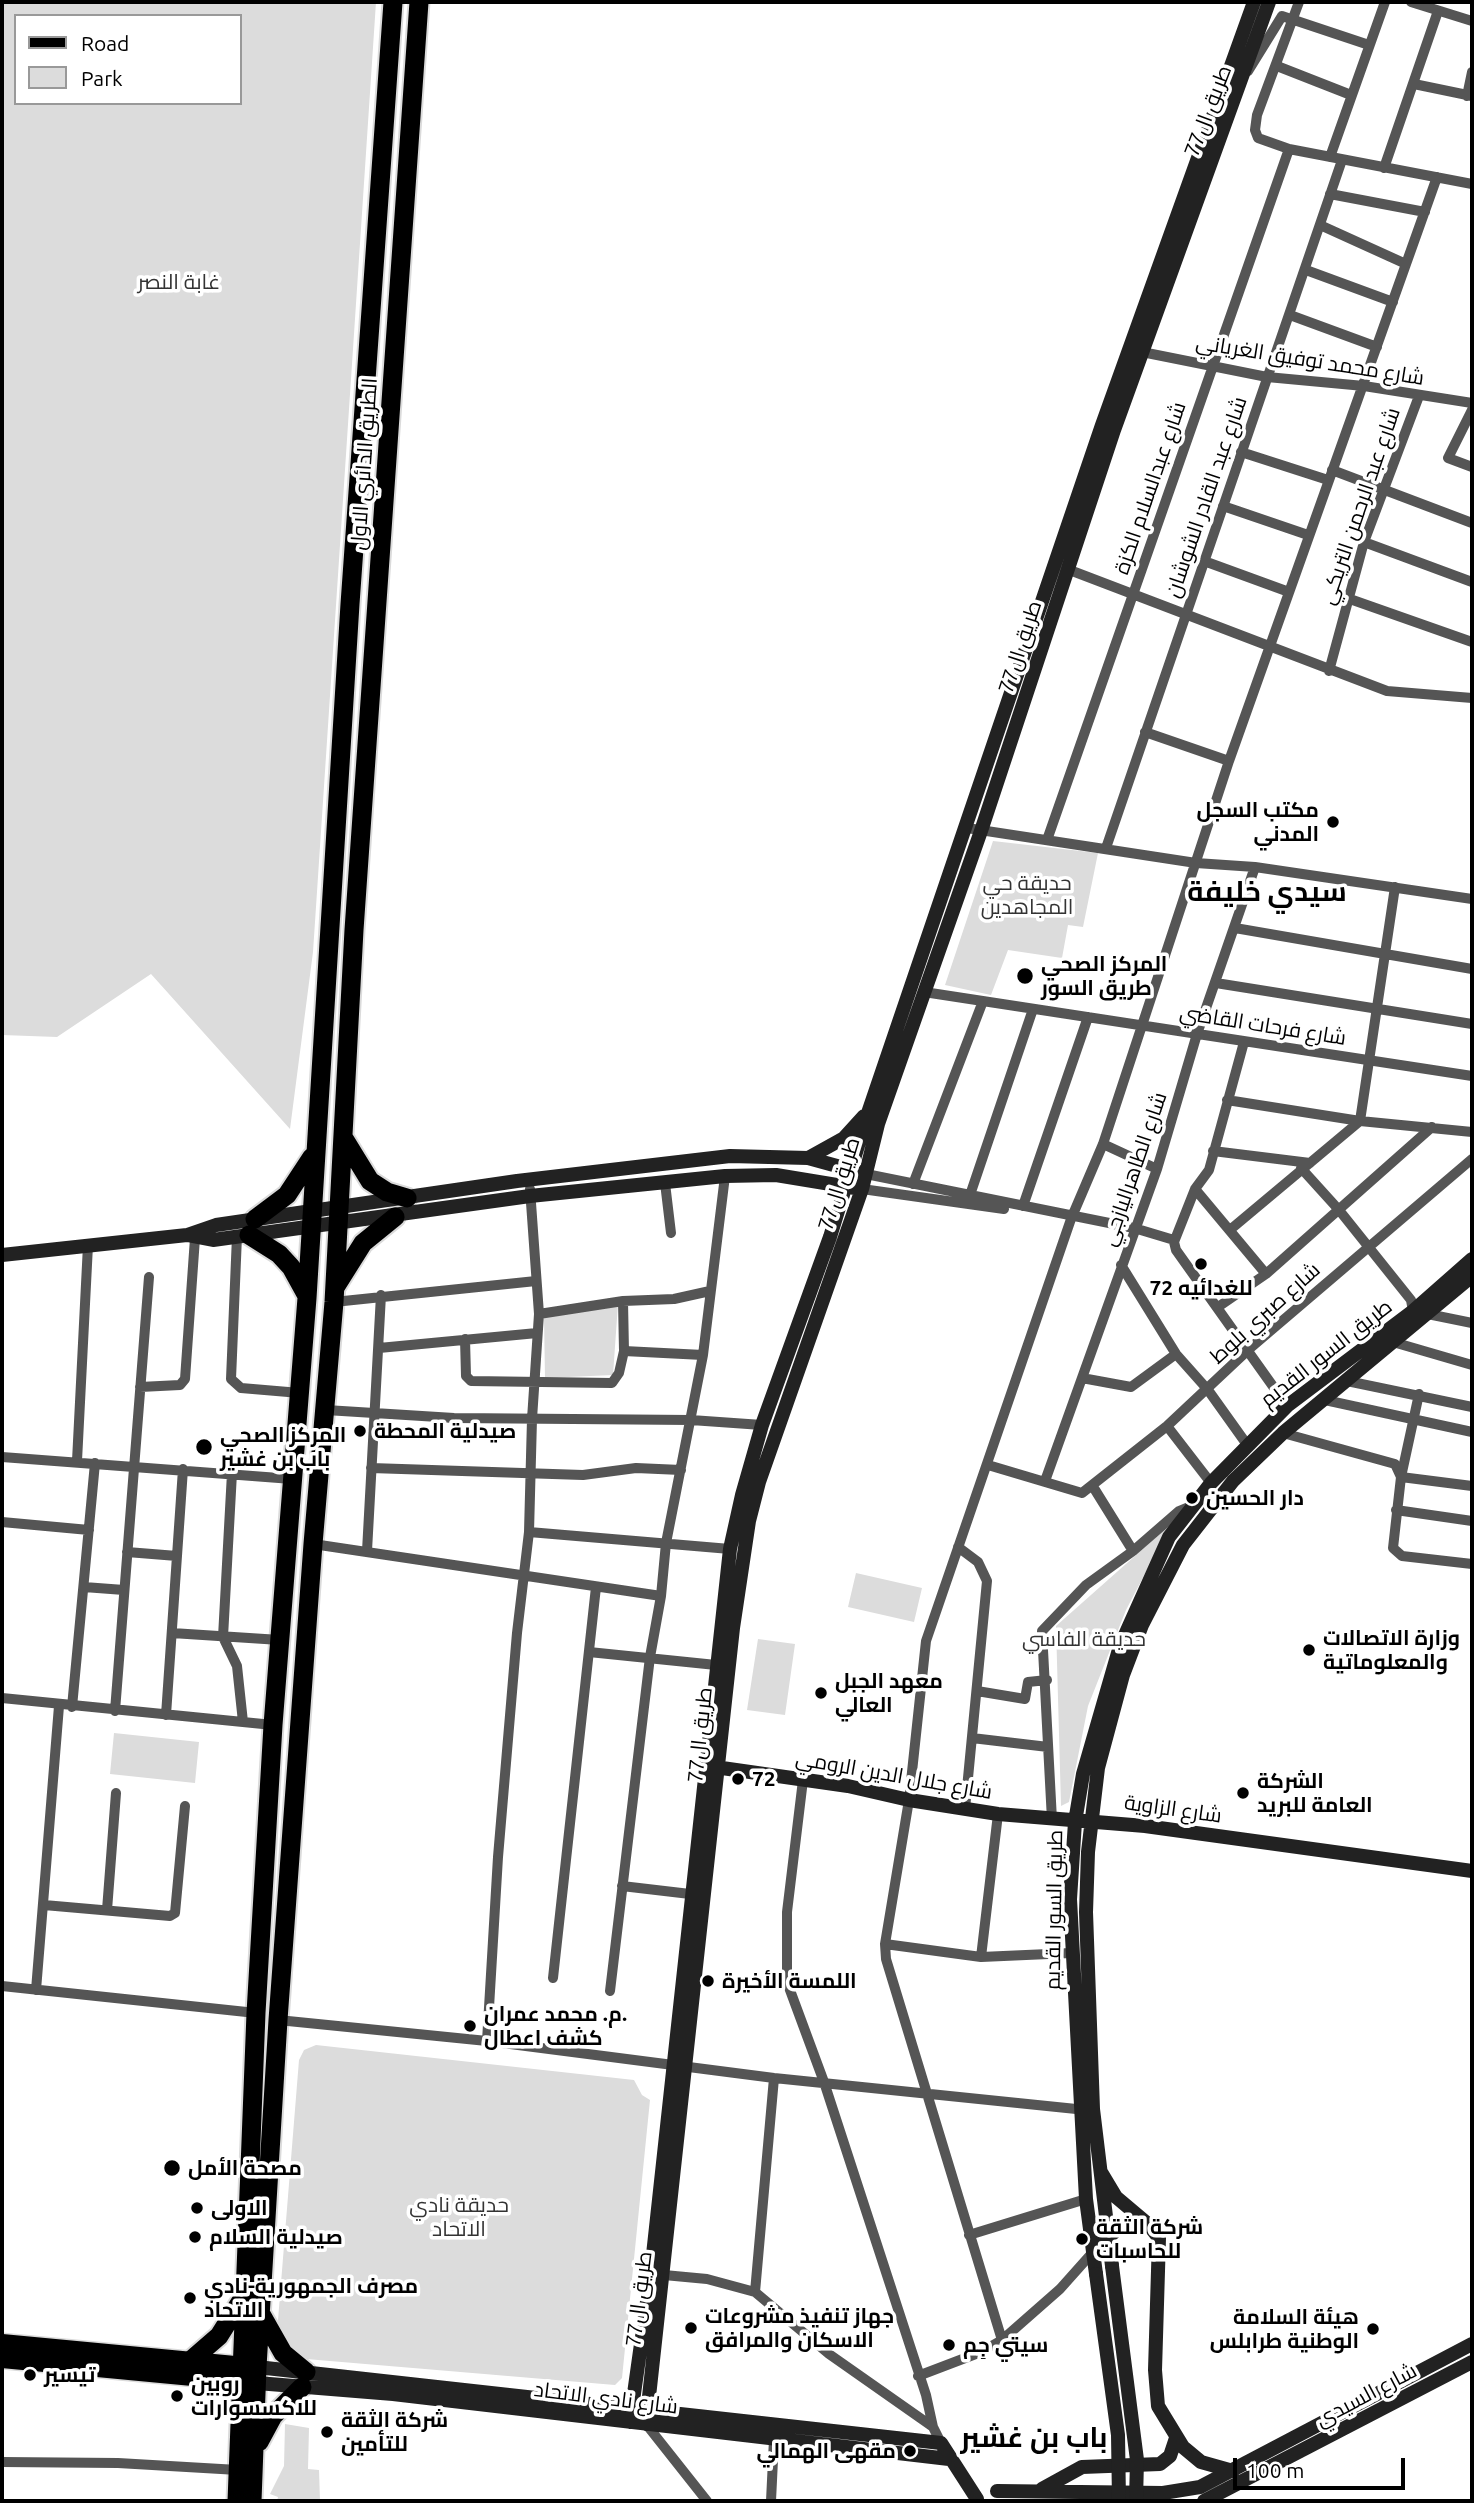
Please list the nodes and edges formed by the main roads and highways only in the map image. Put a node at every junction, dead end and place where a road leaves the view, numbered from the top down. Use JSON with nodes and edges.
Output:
{"nodes":[{"id":1,"x":393,"y":2,"type":"edge"},
{"id":2,"x":419,"y":2,"type":"edge"},
{"id":3,"x":1254,"y":2,"type":"edge"},
{"id":4,"x":1269,"y":2,"type":"edge"},
{"id":5,"x":1108,"y":427,"type":"junction"},
{"id":6,"x":974,"y":830,"type":"junction"},
{"id":7,"x":869,"y":1110,"type":"junction"},
{"id":8,"x":343,"y":1137,"type":"junction"},
{"id":9,"x":315,"y":1150,"type":"junction"},
{"id":10,"x":808,"y":1158,"type":"junction"},
{"id":11,"x":851,"y":1169,"type":"junction"},
{"id":12,"x":866,"y":1174,"type":"junction"},
{"id":13,"x":846,"y":1187,"type":"junction"},
{"id":14,"x":862,"y":1189,"type":"junction"},
{"id":15,"x":407,"y":1198,"type":"junction"},
{"id":16,"x":339,"y":1216,"type":"junction"},
{"id":17,"x":395,"y":1217,"type":"junction"},
{"id":18,"x":311,"y":1219,"type":"junction"},
{"id":19,"x":247,"y":1230,"type":"junction"},
{"id":20,"x":191,"y":1236,"type":"junction"},
{"id":21,"x":2,"y":1255,"type":"edge"},
{"id":22,"x":1472,"y":1259,"type":"edge"},
{"id":23,"x":1472,"y":1276,"type":"edge"},
{"id":24,"x":335,"y":1294,"type":"junction"},
{"id":25,"x":307,"y":1298,"type":"junction"},
{"id":26,"x":1156,"y":1580,"type":"junction"},
{"id":27,"x":712,"y":1767,"type":"junction"},
{"id":28,"x":1091,"y":1819,"type":"junction"},
{"id":29,"x":1075,"y":1822,"type":"junction"},
{"id":30,"x":1472,"y":1871,"type":"edge"},
{"id":31,"x":681,"y":2066,"type":"junction"},
{"id":32,"x":1087,"y":2110,"type":"junction"},
{"id":33,"x":1098,"y":2166,"type":"junction"},
{"id":34,"x":1142,"y":2221,"type":"junction"},
{"id":35,"x":1107,"y":2238,"type":"junction"},
{"id":36,"x":1093,"y":2252,"type":"junction"},
{"id":37,"x":245,"y":2290,"type":"junction"},
{"id":38,"x":261,"y":2314,"type":"junction"},
{"id":39,"x":2,"y":2343,"type":"edge"},
{"id":40,"x":1472,"y":2344,"type":"edge"},
{"id":41,"x":2,"y":2358,"type":"edge"},
{"id":42,"x":189,"y":2362,"type":"junction"},
{"id":43,"x":1472,"y":2362,"type":"edge"},
{"id":44,"x":248,"y":2375,"type":"junction"},
{"id":45,"x":304,"y":2379,"type":"junction"},
{"id":46,"x":1398,"y":2384,"type":"junction"},
{"id":47,"x":1408,"y":2397,"type":"junction"},
{"id":48,"x":632,"y":2407,"type":"junction"},
{"id":49,"x":647,"y":2408,"type":"junction"},
{"id":50,"x":630,"y":2422,"type":"junction"},
{"id":51,"x":646,"y":2424,"type":"junction"},
{"id":52,"x":1176,"y":2438,"type":"junction"},
{"id":53,"x":256,"y":2453,"type":"junction"},
{"id":54,"x":949,"y":2459,"type":"junction"},
{"id":55,"x":1227,"y":2475,"type":"junction"},
{"id":56,"x":1027,"y":2497,"type":"edge"},
{"id":57,"x":976,"y":2500,"type":"edge"},
{"id":58,"x":237,"y":2501,"type":"edge"},
{"id":59,"x":252,"y":2501,"type":"edge"},
{"id":60,"x":1119,"y":2501,"type":"edge"},
{"id":61,"x":1136,"y":2501,"type":"edge"},
{"id":62,"x":1204,"y":2501,"type":"edge"}],
"edges":[{"from":1,"to":9,"type":"highway","name":"الطريق الدائري الاول"},
{"from":2,"to":8,"type":"highway","name":"الطريق الدائري الاول"},
{"from":3,"to":5,"type":"main road","name":"طريق ال77"},
{"from":4,"to":5,"type":"main road","name":"طريق ال77"},
{"from":5,"to":6,"type":"main road","name":"طريق ال77"},
{"from":5,"to":6,"type":"main road","name":"طريق ال77"},
{"from":6,"to":7,"type":"main road"},
{"from":6,"to":12,"type":"main road","name":"طريق ال77"},
{"from":7,"to":10,"type":"main road"},
{"from":7,"to":11,"type":"main road"},
{"from":8,"to":15,"type":"highway"},
{"from":8,"to":16,"type":"highway","name":"الطريق الدائري الاول"},
{"from":9,"to":18,"type":"highway","name":"الطريق الدائري الاول"},
{"from":9,"to":19,"type":"highway"},
{"from":10,"to":11,"type":"main road"},
{"from":10,"to":15,"type":"main road"},
{"from":11,"to":12,"type":"main road"},
{"from":11,"to":13,"type":"main road"},
{"from":12,"to":14,"type":"main road","name":"طريق ال77"},
{"from":13,"to":14,"type":"main road"},
{"from":13,"to":17,"type":"main road"},
{"from":13,"to":27,"type":"main road"},
{"from":14,"to":27,"type":"main road","name":"طريق ال77"},
{"from":15,"to":16,"type":"main road"},
{"from":16,"to":17,"type":"main road"},
{"from":16,"to":18,"type":"main road"},
{"from":16,"to":24,"type":"highway","name":"الطريق الدائري الاول"},
{"from":17,"to":24,"type":"highway"},
{"from":18,"to":19,"type":"main road"},
{"from":18,"to":25,"type":"highway","name":"الطريق الدائري الاول"},
{"from":19,"to":20,"type":"main road"},
{"from":19,"to":20,"type":"main road"},
{"from":19,"to":25,"type":"highway"},
{"from":20,"to":21,"type":"main road"},
{"from":22,"to":26,"type":"main road","name":"طريق السور القديم"},
{"from":23,"to":26,"type":"main road","name":"طريق السور القديم"},
{"from":24,"to":38,"type":"highway","name":"الطريق الدائري الاول"},
{"from":25,"to":37,"type":"highway","name":"الطريق الدائري الاول"},
{"from":26,"to":28,"type":"main road","name":"طريق السور القديم"},
{"from":26,"to":29,"type":"main road","name":"طريق السور القديم"},
{"from":27,"to":29,"type":"main road","name":"شارع جلال الدين الرومي"},
{"from":27,"to":31,"type":"main road","name":"طريق ال77"},
{"from":27,"to":31,"type":"main road"},
{"from":28,"to":29,"type":"main road","name":"شارع الزاوية"},
{"from":28,"to":30,"type":"main road","name":"شارع الزاوية"},
{"from":28,"to":32,"type":"main road","name":"طريق السور القديم"},
{"from":29,"to":32,"type":"main road","name":"طريق السور القديم"},
{"from":31,"to":48,"type":"main road"},
{"from":31,"to":49,"type":"main road","name":"طريق ال77"},
{"from":32,"to":33,"type":"main road","name":"طريق السور القديم"},
{"from":32,"to":36,"type":"main road","name":"طريق السور القديم"},
{"from":33,"to":34,"type":"main road"},
{"from":33,"to":35,"type":"main road","name":"طريق السور القديم"},
{"from":34,"to":35,"type":"main road"},
{"from":34,"to":52,"type":"main road"},
{"from":35,"to":36,"type":"main road"},
{"from":35,"to":61,"type":"main road","name":"طريق السور القديم","bridge":true},
{"from":36,"to":60,"type":"main road","name":"طريق السور القديم","bridge":true},
{"from":37,"to":42,"type":"highway"},
{"from":37,"to":44,"type":"highway","name":"الطريق الدائري الاول"},
{"from":38,"to":44,"type":"highway","name":"الطريق الدائري الاول"},
{"from":38,"to":45,"type":"highway"},
{"from":39,"to":42,"type":"main road"},
{"from":40,"to":46,"type":"main road","name":"شارع السيدي"},
{"from":41,"to":44,"type":"main road"},
{"from":42,"to":44,"type":"main road"},
{"from":43,"to":47,"type":"main road","name":"شارع السيدي"},
{"from":44,"to":45,"type":"main road","name":"شارع نادي الاتحاد"},
{"from":44,"to":53,"type":"highway"},
{"from":44,"to":58,"type":"highway"},
{"from":45,"to":48,"type":"main road","name":"شارع نادي الاتحاد"},
{"from":45,"to":50,"type":"main road","name":"شارع نادي الاتحاد"},
{"from":45,"to":53,"type":"highway"},
{"from":46,"to":47,"type":"main road"},
{"from":46,"to":55,"type":"main road","name":"شارع السيدي"},
{"from":47,"to":62,"type":"main road","name":"شارع السيدي"},
{"from":48,"to":49,"type":"main road","name":"شارع نادي الاتحاد"},
{"from":48,"to":50,"type":"main road"},
{"from":49,"to":51,"type":"main road","name":"طريق ال77"},
{"from":49,"to":54,"type":"main road","name":"شارع نادي الاتحاد"},
{"from":50,"to":51,"type":"main road","name":"شارع نادي الاتحاد"},
{"from":51,"to":54,"type":"main road","name":"شارع نادي الاتحاد"},
{"from":52,"to":55,"type":"main road"},
{"from":52,"to":56,"type":"main road"},
{"from":53,"to":59,"type":"highway"},
{"from":54,"to":57,"type":"main road"},
{"from":55,"to":56,"type":"main road","name":"شارع السيدي"},
{"from":56,"to":57,"type":"main road"}]}
